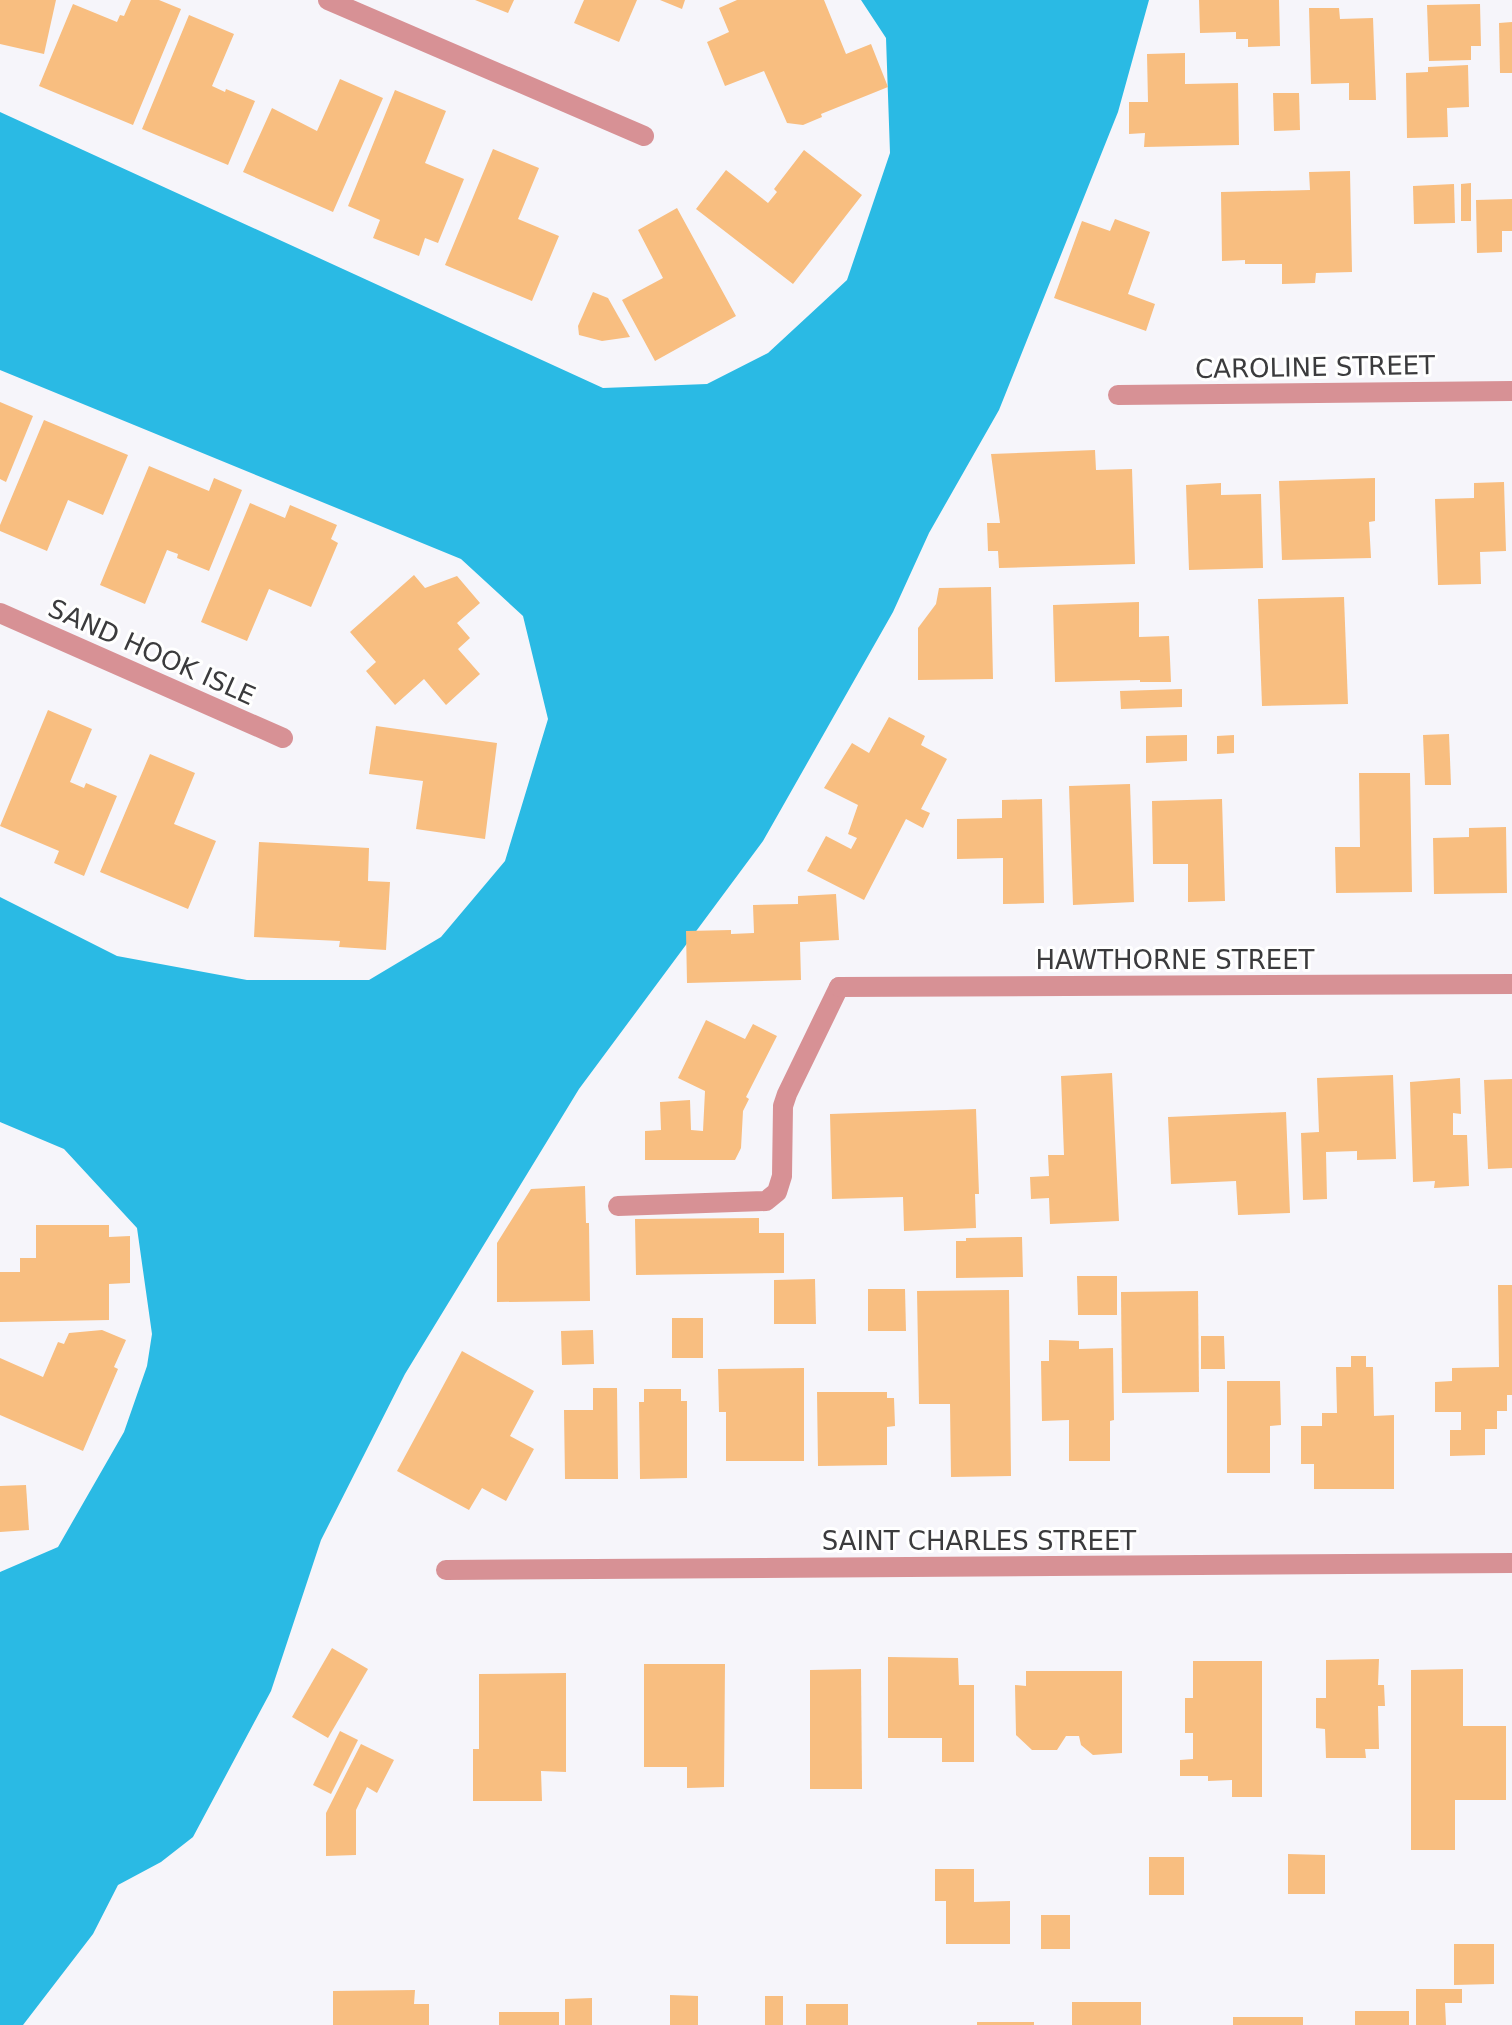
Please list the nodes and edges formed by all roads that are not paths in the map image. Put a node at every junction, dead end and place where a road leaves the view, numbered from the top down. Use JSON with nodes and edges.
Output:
{"nodes":[{"id":1,"x":328,"y":0,"type":"edge"},
{"id":2,"x":644,"y":136,"type":"dead end"},
{"id":3,"x":1512,"y":391,"type":"edge"},
{"id":4,"x":1118,"y":395,"type":"dead end"},
{"id":5,"x":0,"y":613,"type":"edge"},
{"id":6,"x":283,"y":738,"type":"dead end"},
{"id":7,"x":1512,"y":984,"type":"edge"},
{"id":8,"x":618,"y":1206,"type":"dead end"},
{"id":9,"x":1512,"y":1563,"type":"edge"},
{"id":10,"x":446,"y":1570,"type":"dead end"}],
"edges":[{"from":1,"to":2,"type":"street"},
{"from":3,"to":4,"type":"street","name":"CAROLINE STREET"},
{"from":5,"to":6,"type":"street","name":"SAND HOOK ISLE"},
{"from":7,"to":8,"type":"street","name":"HAWTHORNE STREET"},
{"from":9,"to":10,"type":"street","name":"SAINT CHARLES STREET"}]}
